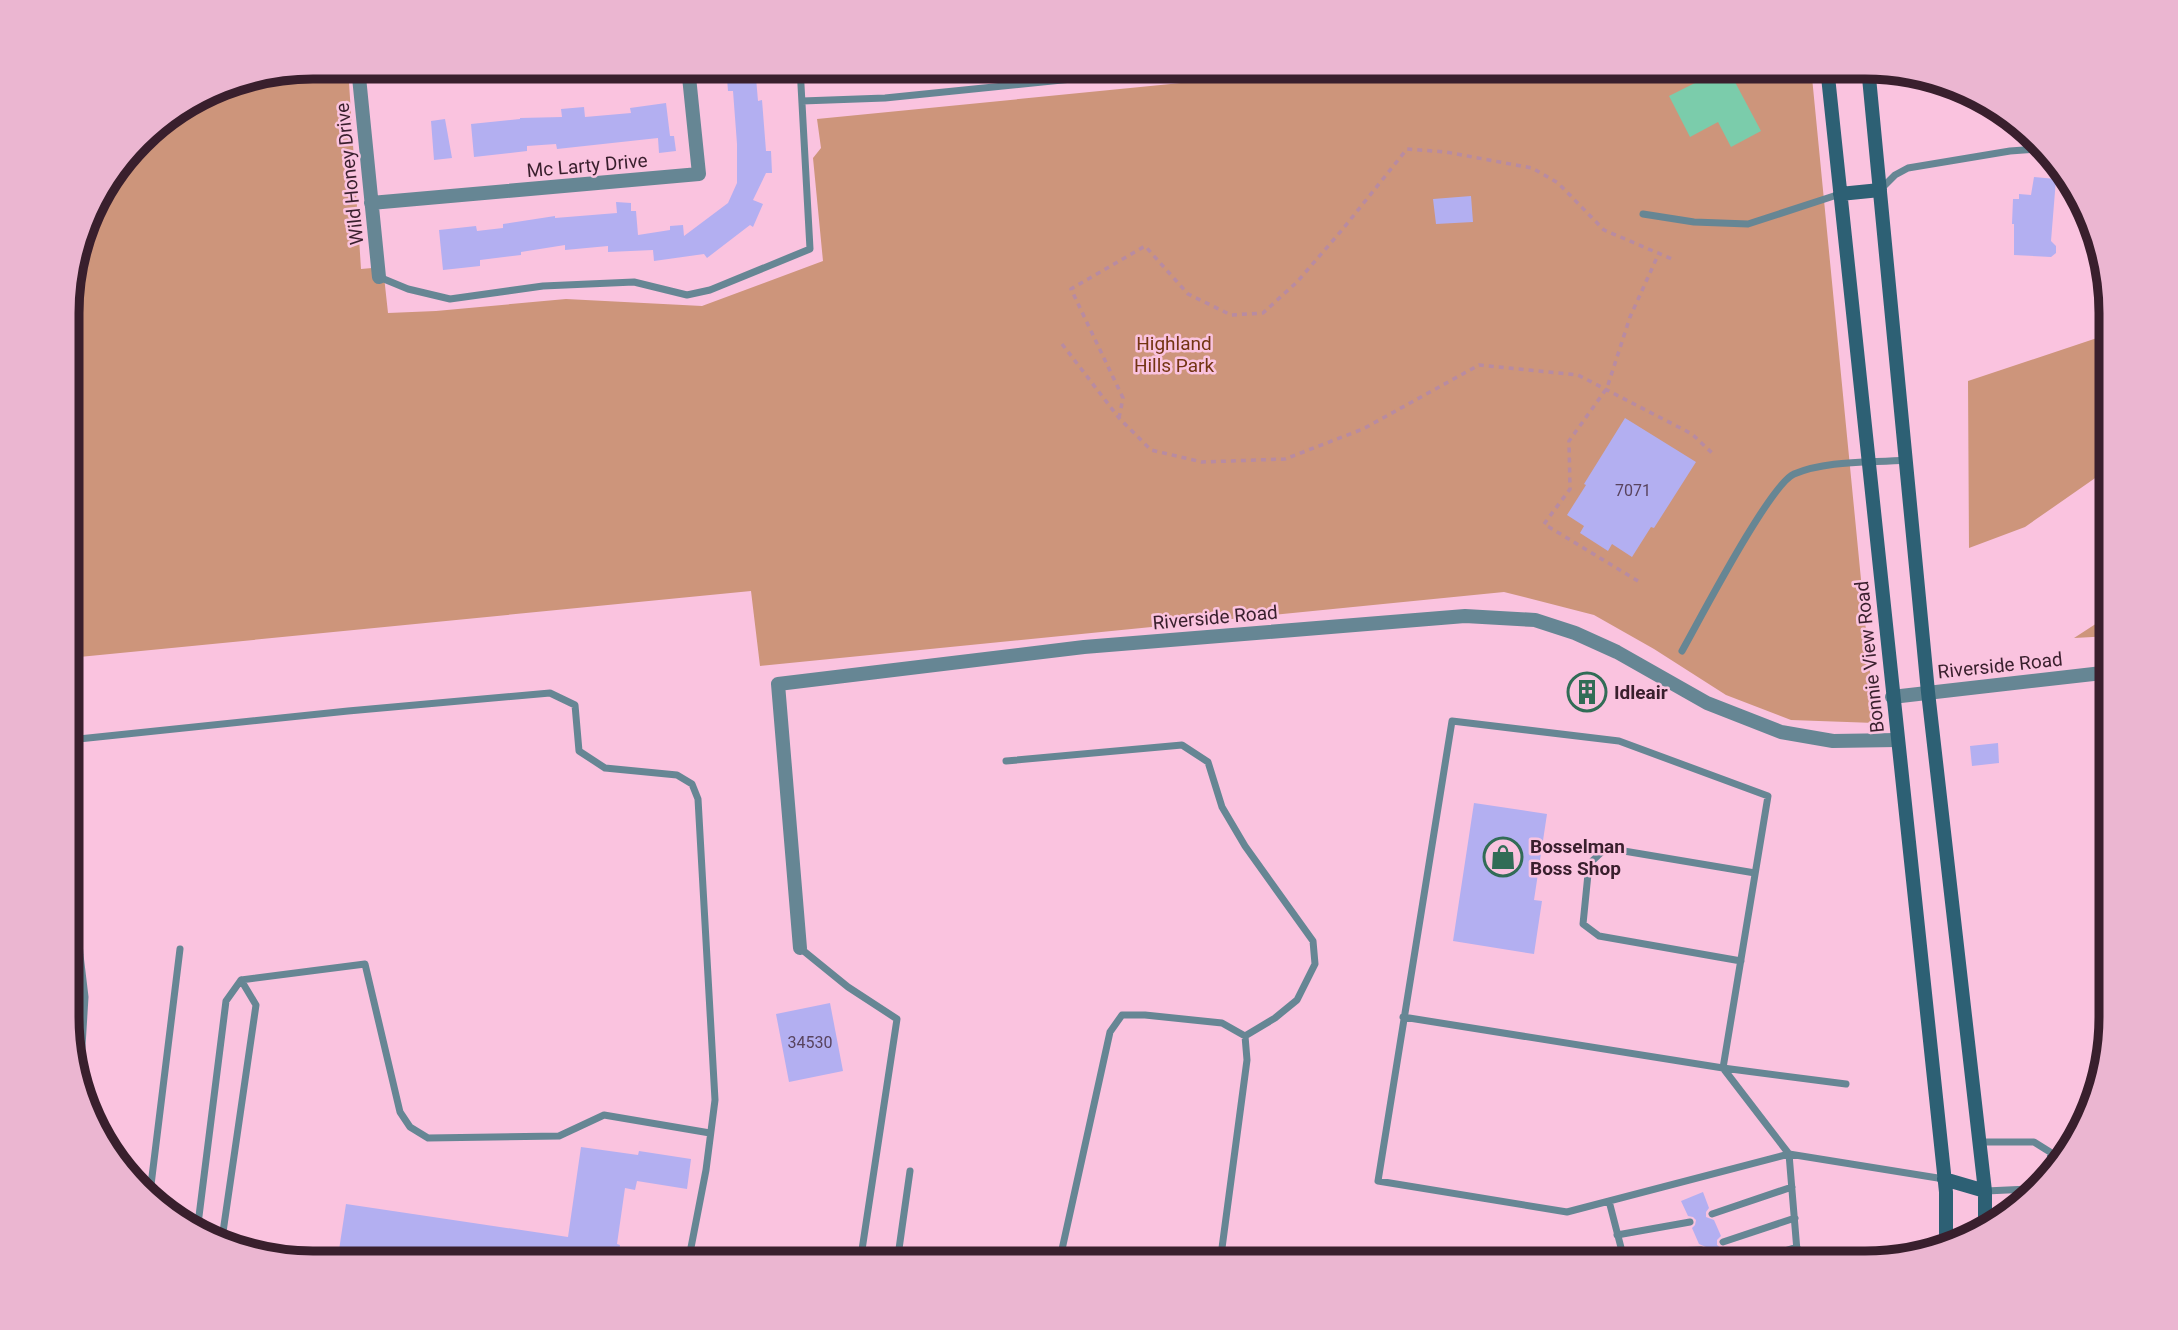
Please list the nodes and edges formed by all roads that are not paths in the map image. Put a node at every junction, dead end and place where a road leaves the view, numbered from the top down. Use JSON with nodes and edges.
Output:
{"nodes":[{"id":1,"x":359,"y":79,"type":"edge"},
{"id":2,"x":689,"y":79,"type":"edge"},
{"id":3,"x":801,"y":79,"type":"edge"},
{"id":4,"x":1066,"y":79,"type":"edge"},
{"id":5,"x":1828,"y":79,"type":"edge"},
{"id":6,"x":1869,"y":79,"type":"edge"},
{"id":7,"x":802,"y":101,"type":"junction"},
{"id":8,"x":2033,"y":149,"type":"edge"},
{"id":9,"x":1880,"y":190,"type":"junction"},
{"id":10,"x":1840,"y":194,"type":"junction"},
{"id":11,"x":371,"y":203,"type":"junction"},
{"id":12,"x":1643,"y":214,"type":"dead end"},
{"id":13,"x":379,"y":277,"type":"joint"},
{"id":14,"x":1906,"y":460,"type":"junction"},
{"id":15,"x":1868,"y":463,"type":"junction"},
{"id":16,"x":1682,"y":651,"type":"dead end"},
{"id":17,"x":2099,"y":673,"type":"edge"},
{"id":18,"x":1928,"y":692,"type":"junction"},
{"id":19,"x":1892,"y":697,"type":"junction"},
{"id":20,"x":79,"y":739,"type":"edge"},
{"id":21,"x":1896,"y":740,"type":"junction"},
{"id":22,"x":1006,"y":761,"type":"dead end"},
{"id":23,"x":1755,"y":873,"type":"junction"},
{"id":24,"x":79,"y":942,"type":"edge"},
{"id":25,"x":800,"y":948,"type":"joint"},
{"id":26,"x":180,"y":949,"type":"dead end"},
{"id":27,"x":1741,"y":961,"type":"junction"},
{"id":28,"x":241,"y":980,"type":"junction"},
{"id":29,"x":1403,"y":1017,"type":"junction"},
{"id":30,"x":1245,"y":1036,"type":"junction"},
{"id":31,"x":82,"y":1052,"type":"edge"},
{"id":32,"x":1723,"y":1068,"type":"junction"},
{"id":33,"x":1846,"y":1084,"type":"dead end"},
{"id":34,"x":710,"y":1133,"type":"junction"},
{"id":35,"x":1979,"y":1142,"type":"junction"},
{"id":36,"x":1789,"y":1154,"type":"junction"},
{"id":37,"x":2051,"y":1160,"type":"edge"},
{"id":38,"x":910,"y":1171,"type":"dead end"},
{"id":39,"x":1944,"y":1179,"type":"junction"},
{"id":40,"x":151,"y":1185,"type":"edge"},
{"id":41,"x":1792,"y":1187,"type":"junction"},
{"id":42,"x":2023,"y":1189,"type":"edge"},
{"id":43,"x":1985,"y":1191,"type":"junction"},
{"id":44,"x":1609,"y":1201,"type":"junction"},
{"id":45,"x":1712,"y":1214,"type":"dead end"},
{"id":46,"x":1795,"y":1218,"type":"junction"},
{"id":47,"x":1985,"y":1218,"type":"edge"},
{"id":48,"x":198,"y":1221,"type":"edge"},
{"id":49,"x":1690,"y":1222,"type":"dead end"},
{"id":50,"x":223,"y":1233,"type":"edge"},
{"id":51,"x":1617,"y":1235,"type":"junction"},
{"id":52,"x":1946,"y":1237,"type":"edge"},
{"id":53,"x":1723,"y":1242,"type":"dead end"},
{"id":54,"x":1797,"y":1247,"type":"junction"},
{"id":55,"x":1701,"y":1250,"type":"dead end"},
{"id":56,"x":690,"y":1251,"type":"edge"},
{"id":57,"x":862,"y":1251,"type":"edge"},
{"id":58,"x":899,"y":1251,"type":"edge"},
{"id":59,"x":1062,"y":1251,"type":"edge"},
{"id":60,"x":1222,"y":1251,"type":"edge"},
{"id":61,"x":1621,"y":1251,"type":"edge"},
{"id":62,"x":1675,"y":1251,"type":"edge"},
{"id":63,"x":1784,"y":1251,"type":"edge"},
{"id":64,"x":1797,"y":1251,"type":"edge"}],
"edges":[{"from":1,"to":11,"type":"street","name":"Wild Honey Drive"},
{"from":2,"to":11,"type":"street","name":"Mc Larty Drive"},
{"from":3,"to":7,"type":"lane"},
{"from":4,"to":7,"type":"lane"},
{"from":5,"to":10,"type":"main road","name":"Bonnie View Road"},
{"from":6,"to":9,"type":"main road"},
{"from":7,"to":13,"type":"lane"},
{"from":8,"to":9,"type":"lane"},
{"from":9,"to":10,"type":"main road"},
{"from":9,"to":14,"type":"main road"},
{"from":10,"to":12,"type":"lane"},
{"from":10,"to":15,"type":"main road","name":"Bonnie View Road"},
{"from":11,"to":13,"type":"street","name":"Wild Honey Drive"},
{"from":14,"to":15,"type":"lane"},
{"from":14,"to":18,"type":"main road"},
{"from":15,"to":16,"type":"lane"},
{"from":15,"to":19,"type":"main road","name":"Bonnie View Road"},
{"from":17,"to":18,"type":"street","name":"Riverside Road"},
{"from":18,"to":19,"type":"street","name":"Riverside Road"},
{"from":18,"to":35,"type":"main road"},
{"from":19,"to":21,"type":"main road","name":"Bonnie View Road"},
{"from":20,"to":34,"type":"lane"},
{"from":21,"to":25,"type":"street","name":"Riverside Road"},
{"from":21,"to":39,"type":"main road","name":"Bonnie View Road"},
{"from":22,"to":30,"type":"lane"},
{"from":23,"to":27,"type":"lane"},
{"from":23,"to":27,"type":"lane"},
{"from":23,"to":29,"type":"lane"},
{"from":24,"to":31,"type":"lane"},
{"from":25,"to":57,"type":"lane"},
{"from":26,"to":40,"type":"lane"},
{"from":27,"to":32,"type":"lane"},
{"from":28,"to":34,"type":"lane"},
{"from":28,"to":48,"type":"lane"},
{"from":28,"to":50,"type":"lane"},
{"from":29,"to":32,"type":"lane"},
{"from":29,"to":44,"type":"lane"},
{"from":30,"to":59,"type":"lane"},
{"from":30,"to":60,"type":"lane"},
{"from":32,"to":33,"type":"lane"},
{"from":32,"to":36,"type":"lane"},
{"from":34,"to":56,"type":"lane"},
{"from":35,"to":37,"type":"lane"},
{"from":35,"to":43,"type":"main road"},
{"from":36,"to":39,"type":"lane"},
{"from":36,"to":41,"type":"lane"},
{"from":36,"to":44,"type":"lane"},
{"from":38,"to":58,"type":"lane"},
{"from":39,"to":43,"type":"main road"},
{"from":39,"to":52,"type":"main road","name":"Bonnie View Road"},
{"from":41,"to":45,"type":"lane"},
{"from":41,"to":46,"type":"lane"},
{"from":42,"to":43,"type":"lane"},
{"from":43,"to":47,"type":"main road"},
{"from":44,"to":51,"type":"lane"},
{"from":46,"to":53,"type":"lane"},
{"from":46,"to":54,"type":"lane"},
{"from":49,"to":51,"type":"lane"},
{"from":51,"to":61,"type":"lane"},
{"from":54,"to":63,"type":"lane"},
{"from":54,"to":64,"type":"lane"},
{"from":55,"to":62,"type":"lane"}]}
